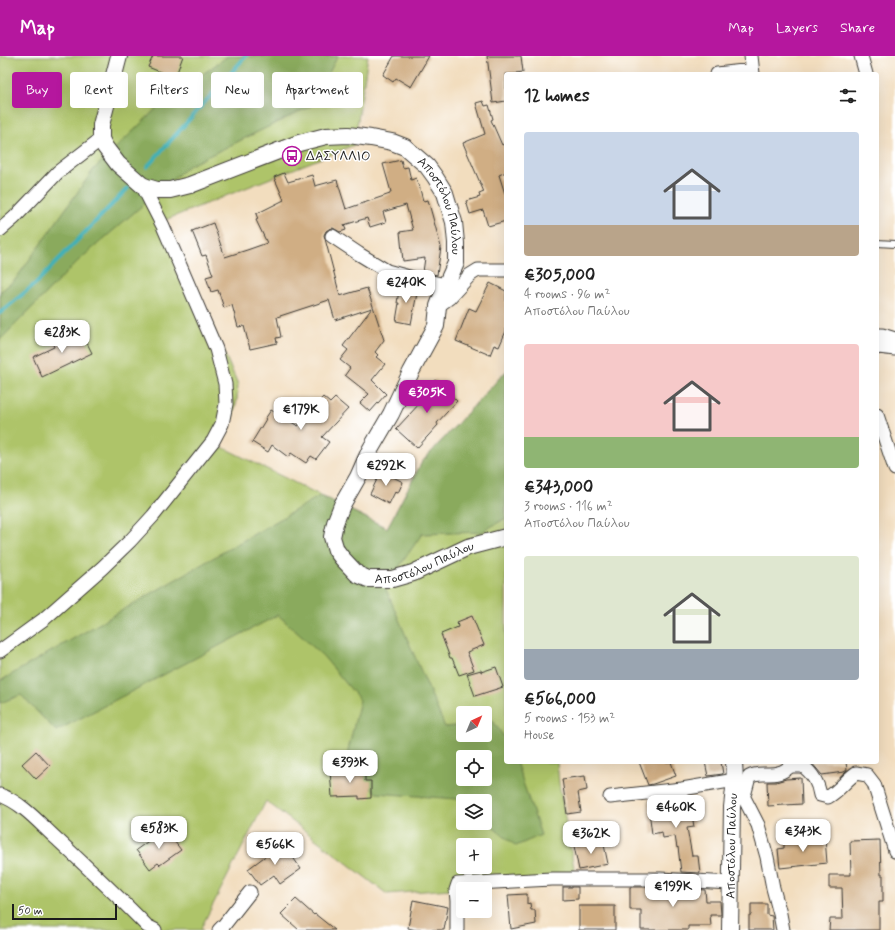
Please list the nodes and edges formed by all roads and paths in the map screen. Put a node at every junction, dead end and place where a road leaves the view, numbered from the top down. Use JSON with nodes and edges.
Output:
{"nodes":[{"id":1,"x":119,"y":56,"type":"edge"},
{"id":2,"x":751,"y":56,"type":"edge"},
{"id":3,"x":862,"y":56,"type":"edge"},
{"id":4,"x":868,"y":56,"type":"edge"},
{"id":5,"x":752,"y":72,"type":"edge"},
{"id":6,"x":866,"y":72,"type":"edge"},
{"id":7,"x":866,"y":72,"type":"edge"},
{"id":8,"x":101,"y":139,"type":"junction"},
{"id":9,"x":142,"y":185,"type":"junction"},
{"id":10,"x":0,"y":230,"type":"edge"},
{"id":11,"x":332,"y":236,"type":"dead end"},
{"id":12,"x":879,"y":243,"type":"edge"},
{"id":13,"x":895,"y":244,"type":"edge"},
{"id":14,"x":504,"y":270,"type":"edge"},
{"id":15,"x":446,"y":284,"type":"junction"},
{"id":16,"x":438,"y":306,"type":"junction"},
{"id":17,"x":879,"y":335,"type":"edge"},
{"id":18,"x":895,"y":339,"type":"edge"},
{"id":19,"x":879,"y":347,"type":"edge"},
{"id":20,"x":895,"y":349,"type":"edge"},
{"id":21,"x":879,"y":422,"type":"edge"},
{"id":22,"x":895,"y":469,"type":"edge"},
{"id":23,"x":504,"y":538,"type":"edge"},
{"id":24,"x":0,"y":651,"type":"edge"},
{"id":25,"x":734,"y":764,"type":"edge"},
{"id":26,"x":793,"y":764,"type":"edge"},
{"id":27,"x":735,"y":780,"type":"junction"},
{"id":28,"x":0,"y":795,"type":"edge"},
{"id":29,"x":610,"y":798,"type":"dead end"},
{"id":30,"x":737,"y":801,"type":"junction"},
{"id":31,"x":895,"y":851,"type":"edge"},
{"id":32,"x":730,"y":883,"type":"junction"},
{"id":33,"x":250,"y":892,"type":"dead end"},
{"id":34,"x":150,"y":929,"type":"edge"},
{"id":35,"x":218,"y":930,"type":"edge"},
{"id":36,"x":457,"y":930,"type":"edge"},
{"id":37,"x":730,"y":930,"type":"edge"},
{"id":38,"x":783,"y":930,"type":"edge"}],
"edges":[{"from":1,"to":8,"type":"street"},
{"from":2,"to":5,"type":"street"},
{"from":3,"to":6,"type":"street"},
{"from":4,"to":7,"type":"street"},
{"from":8,"to":9,"type":"street","name":"Αποστόλου Παύλου"},
{"from":8,"to":10,"type":"street"},
{"from":9,"to":15,"type":"street","name":"Αποστόλου Παύλου"},
{"from":9,"to":24,"type":"street"},
{"from":11,"to":15,"type":"street"},
{"from":12,"to":13,"type":"lane"},
{"from":14,"to":16,"type":"street"},
{"from":15,"to":16,"type":"street","name":"Αποστόλου Παύλου"},
{"from":16,"to":23,"type":"street","name":"Αποστόλου Παύλου"},
{"from":17,"to":18,"type":"street"},
{"from":19,"to":20,"type":"street"},
{"from":21,"to":22,"type":"street"},
{"from":25,"to":27,"type":"street","name":"Αποστόλου Παύλου"},
{"from":26,"to":30,"type":"street"},
{"from":26,"to":31,"type":"street"},
{"from":27,"to":29,"type":"street"},
{"from":27,"to":30,"type":"street","name":"Αποστόλου Παύλου"},
{"from":28,"to":34,"type":"street"},
{"from":30,"to":32,"type":"street","name":"Αποστόλου Παύλου"},
{"from":30,"to":38,"type":"street"},
{"from":32,"to":36,"type":"street"},
{"from":32,"to":37,"type":"street","name":"Αποστόλου Παύλου"},
{"from":33,"to":35,"type":"street"}]}
